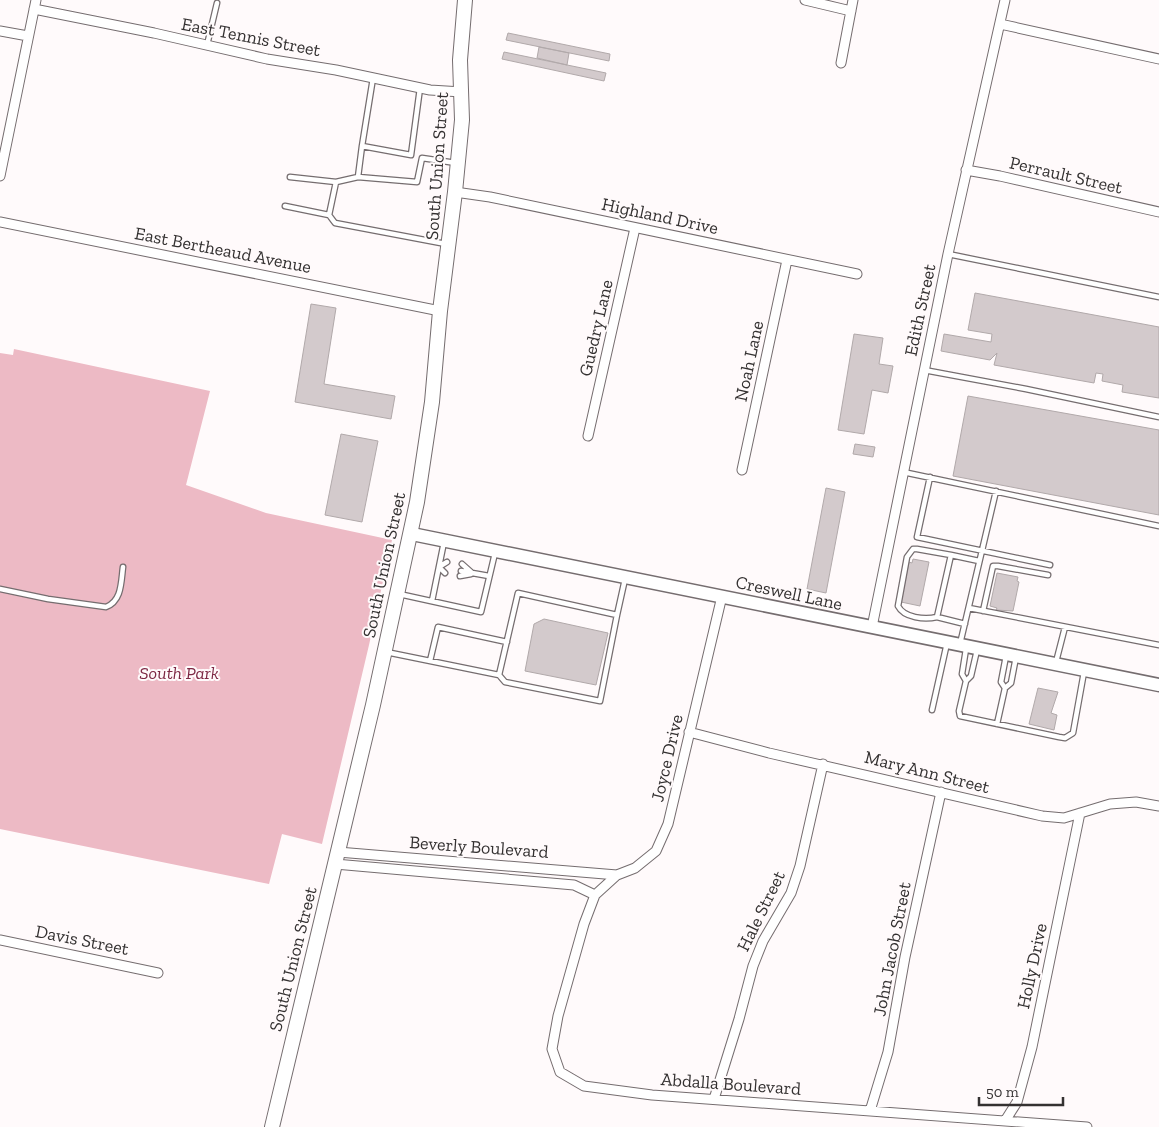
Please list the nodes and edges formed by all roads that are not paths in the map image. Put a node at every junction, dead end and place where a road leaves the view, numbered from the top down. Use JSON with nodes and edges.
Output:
{"nodes":[{"id":1,"x":465,"y":0,"type":"edge"},
{"id":2,"x":805,"y":0,"type":"edge"},
{"id":3,"x":853,"y":0,"type":"edge"},
{"id":4,"x":1005,"y":0,"type":"edge"},
{"id":5,"x":217,"y":3,"type":"dead end"},
{"id":6,"x":35,"y":5,"type":"edge"},
{"id":7,"x":851,"y":11,"type":"junction"},
{"id":8,"x":1000,"y":24,"type":"junction"},
{"id":9,"x":0,"y":31,"type":"edge"},
{"id":10,"x":28,"y":36,"type":"junction"},
{"id":11,"x":207,"y":46,"type":"junction"},
{"id":12,"x":1159,"y":59,"type":"edge"},
{"id":13,"x":841,"y":63,"type":"dead end"},
{"id":14,"x":373,"y":78,"type":"junction"},
{"id":15,"x":420,"y":88,"type":"junction"},
{"id":16,"x":462,"y":92,"type":"junction"},
{"id":17,"x":362,"y":146,"type":"junction"},
{"id":18,"x":411,"y":155,"type":"junction"},
{"id":19,"x":422,"y":158,"type":"junction"},
{"id":20,"x":457,"y":164,"type":"junction"},
{"id":21,"x":966,"y":170,"type":"junction"},
{"id":22,"x":0,"y":176,"type":"edge"},
{"id":23,"x":290,"y":177,"type":"dead end"},
{"id":24,"x":358,"y":177,"type":"junction"},
{"id":25,"x":336,"y":182,"type":"junction"},
{"id":26,"x":455,"y":192,"type":"junction"},
{"id":27,"x":285,"y":206,"type":"dead end"},
{"id":28,"x":1159,"y":212,"type":"edge"},
{"id":29,"x":329,"y":215,"type":"junction"},
{"id":30,"x":0,"y":222,"type":"edge"},
{"id":31,"x":635,"y":228,"type":"junction"},
{"id":32,"x":450,"y":245,"type":"junction"},
{"id":33,"x":948,"y":254,"type":"junction"},
{"id":34,"x":787,"y":260,"type":"junction"},
{"id":35,"x":857,"y":274,"type":"dead end"},
{"id":36,"x":1159,"y":297,"type":"edge"},
{"id":37,"x":440,"y":311,"type":"junction"},
{"id":38,"x":924,"y":370,"type":"junction"},
{"id":39,"x":1159,"y":418,"type":"edge"},
{"id":40,"x":588,"y":436,"type":"dead end"},
{"id":41,"x":742,"y":470,"type":"dead end"},
{"id":42,"x":903,"y":472,"type":"junction"},
{"id":43,"x":930,"y":477,"type":"junction"},
{"id":44,"x":996,"y":491,"type":"junction"},
{"id":45,"x":1159,"y":526,"type":"edge"},
{"id":46,"x":412,"y":534,"type":"junction"},
{"id":47,"x":444,"y":541,"type":"junction"},
{"id":48,"x":495,"y":551,"type":"junction"},
{"id":49,"x":982,"y":551,"type":"junction"},
{"id":50,"x":951,"y":554,"type":"junction"},
{"id":51,"x":979,"y":561,"type":"junction"},
{"id":52,"x":447,"y":562,"type":"dead end"},
{"id":53,"x":462,"y":564,"type":"dead end"},
{"id":54,"x":1050,"y":565,"type":"dead end"},
{"id":55,"x":439,"y":566,"type":"junction"},
{"id":56,"x":123,"y":567,"type":"dead end"},
{"id":57,"x":446,"y":571,"type":"dead end"},
{"id":58,"x":472,"y":573,"type":"junction"},
{"id":59,"x":460,"y":574,"type":"dead end"},
{"id":60,"x":1048,"y":575,"type":"dead end"},
{"id":61,"x":489,"y":576,"type":"junction"},
{"id":62,"x":625,"y":578,"type":"junction"},
{"id":63,"x":0,"y":589,"type":"edge"},
{"id":64,"x":398,"y":594,"type":"junction"},
{"id":65,"x":722,"y":596,"type":"junction"},
{"id":66,"x":432,"y":601,"type":"junction"},
{"id":67,"x":969,"y":608,"type":"junction"},
{"id":68,"x":983,"y":611,"type":"junction"},
{"id":69,"x":617,"y":615,"type":"junction"},
{"id":70,"x":937,"y":617,"type":"junction"},
{"id":71,"x":965,"y":624,"type":"junction"},
{"id":72,"x":872,"y":627,"type":"junction"},
{"id":73,"x":1064,"y":627,"type":"junction"},
{"id":74,"x":507,"y":642,"type":"junction"},
{"id":75,"x":947,"y":643,"type":"junction"},
{"id":76,"x":1159,"y":645,"type":"edge"},
{"id":77,"x":968,"y":647,"type":"junction"},
{"id":78,"x":385,"y":652,"type":"junction"},
{"id":79,"x":1011,"y":656,"type":"junction"},
{"id":80,"x":430,"y":661,"type":"junction"},
{"id":81,"x":1056,"y":664,"type":"junction"},
{"id":82,"x":1085,"y":670,"type":"junction"},
{"id":83,"x":499,"y":675,"type":"junction"},
{"id":84,"x":966,"y":681,"type":"junction"},
{"id":85,"x":1159,"y":685,"type":"edge"},
{"id":86,"x":1005,"y":688,"type":"junction"},
{"id":87,"x":932,"y":710,"type":"dead end"},
{"id":88,"x":997,"y":724,"type":"junction"},
{"id":89,"x":689,"y":732,"type":"junction"},
{"id":90,"x":823,"y":764,"type":"junction"},
{"id":91,"x":941,"y":792,"type":"junction"},
{"id":92,"x":1159,"y":806,"type":"edge"},
{"id":93,"x":1080,"y":813,"type":"junction"},
{"id":94,"x":336,"y":858,"type":"junction"},
{"id":95,"x":574,"y":870,"type":"junction"},
{"id":96,"x":617,"y":875,"type":"junction"},
{"id":97,"x":574,"y":885,"type":"junction"},
{"id":98,"x":595,"y":894,"type":"junction"},
{"id":99,"x":0,"y":940,"type":"edge"},
{"id":100,"x":158,"y":973,"type":"dead end"},
{"id":101,"x":714,"y":1099,"type":"junction"},
{"id":102,"x":870,"y":1111,"type":"junction"},
{"id":103,"x":1005,"y":1121,"type":"junction"},
{"id":104,"x":272,"y":1127,"type":"edge"},
{"id":105,"x":1088,"y":1127,"type":"edge"}],
"edges":[{"from":1,"to":16,"type":"main road","name":"South Union Street"},
{"from":2,"to":7,"type":"street"},
{"from":3,"to":7,"type":"street"},
{"from":4,"to":8,"type":"street","name":"Edith Street"},
{"from":5,"to":11,"type":"lane"},
{"from":6,"to":10,"type":"street"},
{"from":6,"to":11,"type":"street","name":"East Tennis Street"},
{"from":7,"to":13,"type":"street"},
{"from":8,"to":12,"type":"street"},
{"from":8,"to":21,"type":"street","name":"Edith Street"},
{"from":9,"to":10,"type":"street"},
{"from":10,"to":22,"type":"street"},
{"from":11,"to":14,"type":"street","name":"East Tennis Street"},
{"from":14,"to":15,"type":"street","name":"East Tennis Street"},
{"from":14,"to":17,"type":"lane"},
{"from":15,"to":16,"type":"street","name":"East Tennis Street"},
{"from":15,"to":18,"type":"lane"},
{"from":16,"to":20,"type":"main road","name":"South Union Street"},
{"from":17,"to":18,"type":"lane"},
{"from":17,"to":24,"type":"lane"},
{"from":18,"to":19,"type":"lane"},
{"from":19,"to":20,"type":"lane"},
{"from":19,"to":24,"type":"lane"},
{"from":20,"to":26,"type":"main road","name":"South Union Street"},
{"from":21,"to":28,"type":"street","name":"Perrault Street"},
{"from":21,"to":33,"type":"street","name":"Edith Street"},
{"from":23,"to":25,"type":"lane"},
{"from":24,"to":25,"type":"lane"},
{"from":25,"to":29,"type":"lane"},
{"from":26,"to":31,"type":"street","name":"Highland Drive"},
{"from":26,"to":32,"type":"main road","name":"South Union Street"},
{"from":27,"to":29,"type":"lane"},
{"from":29,"to":32,"type":"lane"},
{"from":30,"to":37,"type":"street","name":"East Bertheaud Avenue"},
{"from":31,"to":34,"type":"street","name":"Highland Drive"},
{"from":31,"to":40,"type":"street","name":"Guedry Lane"},
{"from":32,"to":37,"type":"main road","name":"South Union Street"},
{"from":33,"to":36,"type":"lane"},
{"from":33,"to":38,"type":"street","name":"Edith Street"},
{"from":34,"to":35,"type":"street","name":"Highland Drive"},
{"from":34,"to":41,"type":"street","name":"Noah Lane"},
{"from":37,"to":46,"type":"main road","name":"South Union Street"},
{"from":38,"to":39,"type":"lane"},
{"from":38,"to":42,"type":"street","name":"Edith Street"},
{"from":42,"to":43,"type":"lane"},
{"from":42,"to":72,"type":"street","name":"Edith Street"},
{"from":43,"to":44,"type":"lane"},
{"from":43,"to":49,"type":"lane"},
{"from":44,"to":45,"type":"lane"},
{"from":44,"to":49,"type":"lane"},
{"from":46,"to":47,"type":"main road","name":"Creswell Lane"},
{"from":46,"to":64,"type":"main road","name":"South Union Street"},
{"from":47,"to":48,"type":"main road","name":"Creswell Lane"},
{"from":47,"to":55,"type":"lane"},
{"from":48,"to":61,"type":"lane"},
{"from":48,"to":62,"type":"main road","name":"Creswell Lane"},
{"from":49,"to":51,"type":"lane"},
{"from":49,"to":54,"type":"lane"},
{"from":50,"to":51,"type":"lane"},
{"from":50,"to":70,"type":"lane"},
{"from":50,"to":70,"type":"lane"},
{"from":51,"to":67,"type":"lane"},
{"from":52,"to":55,"type":"lane"},
{"from":53,"to":58,"type":"lane"},
{"from":55,"to":57,"type":"lane"},
{"from":55,"to":66,"type":"lane"},
{"from":56,"to":63,"type":"lane"},
{"from":58,"to":59,"type":"lane"},
{"from":58,"to":61,"type":"lane"},
{"from":60,"to":68,"type":"lane"},
{"from":61,"to":66,"type":"lane"},
{"from":62,"to":65,"type":"main road","name":"Creswell Lane"},
{"from":62,"to":69,"type":"lane"},
{"from":64,"to":66,"type":"lane"},
{"from":64,"to":78,"type":"main road","name":"South Union Street"},
{"from":65,"to":72,"type":"main road","name":"Creswell Lane"},
{"from":65,"to":89,"type":"street","name":"Joyce Drive"},
{"from":67,"to":68,"type":"lane"},
{"from":67,"to":71,"type":"lane"},
{"from":68,"to":73,"type":"lane"},
{"from":69,"to":74,"type":"lane"},
{"from":69,"to":83,"type":"lane"},
{"from":70,"to":71,"type":"lane"},
{"from":71,"to":77,"type":"lane"},
{"from":72,"to":75,"type":"main road","name":"Creswell Lane"},
{"from":73,"to":76,"type":"lane"},
{"from":73,"to":81,"type":"lane"},
{"from":74,"to":80,"type":"lane"},
{"from":74,"to":83,"type":"lane"},
{"from":75,"to":77,"type":"main road","name":"Creswell Lane"},
{"from":75,"to":87,"type":"lane"},
{"from":77,"to":79,"type":"main road","name":"Creswell Lane"},
{"from":77,"to":84,"type":"lane"},
{"from":77,"to":84,"type":"lane"},
{"from":78,"to":80,"type":"lane"},
{"from":78,"to":94,"type":"main road","name":"South Union Street"},
{"from":79,"to":81,"type":"main road","name":"Creswell Lane"},
{"from":79,"to":86,"type":"lane"},
{"from":79,"to":86,"type":"lane"},
{"from":80,"to":83,"type":"lane"},
{"from":81,"to":82,"type":"main road","name":"Creswell Lane"},
{"from":82,"to":85,"type":"main road","name":"Creswell Lane"},
{"from":82,"to":88,"type":"lane"},
{"from":84,"to":88,"type":"lane"},
{"from":86,"to":88,"type":"lane"},
{"from":89,"to":90,"type":"street","name":"Mary Ann Street"},
{"from":89,"to":96,"type":"street","name":"Joyce Drive"},
{"from":90,"to":91,"type":"street","name":"Mary Ann Street"},
{"from":90,"to":101,"type":"street","name":"Hale Street"},
{"from":91,"to":93,"type":"street","name":"Mary Ann Street"},
{"from":91,"to":102,"type":"street","name":"John Jacob Street"},
{"from":92,"to":93,"type":"street","name":"Mary Ann Street"},
{"from":93,"to":103,"type":"street","name":"Holly Drive"},
{"from":94,"to":95,"type":"street","name":"Beverly Boulevard"},
{"from":94,"to":97,"type":"street","name":"Beverly Boulevard"},
{"from":94,"to":104,"type":"main road","name":"South Union Street"},
{"from":95,"to":96,"type":"street","name":"Beverly Boulevard"},
{"from":95,"to":97,"type":"street"},
{"from":96,"to":98,"type":"street","name":"Joyce Drive"},
{"from":97,"to":98,"type":"street","name":"Beverly Boulevard"},
{"from":98,"to":101,"type":"street","name":"Abdalla Boulevard"},
{"from":99,"to":100,"type":"street","name":"Davis Street"},
{"from":101,"to":102,"type":"street","name":"Abdalla Boulevard"},
{"from":102,"to":103,"type":"street","name":"Abdalla Boulevard"},
{"from":103,"to":105,"type":"street","name":"Abdalla Boulevard"}]}
